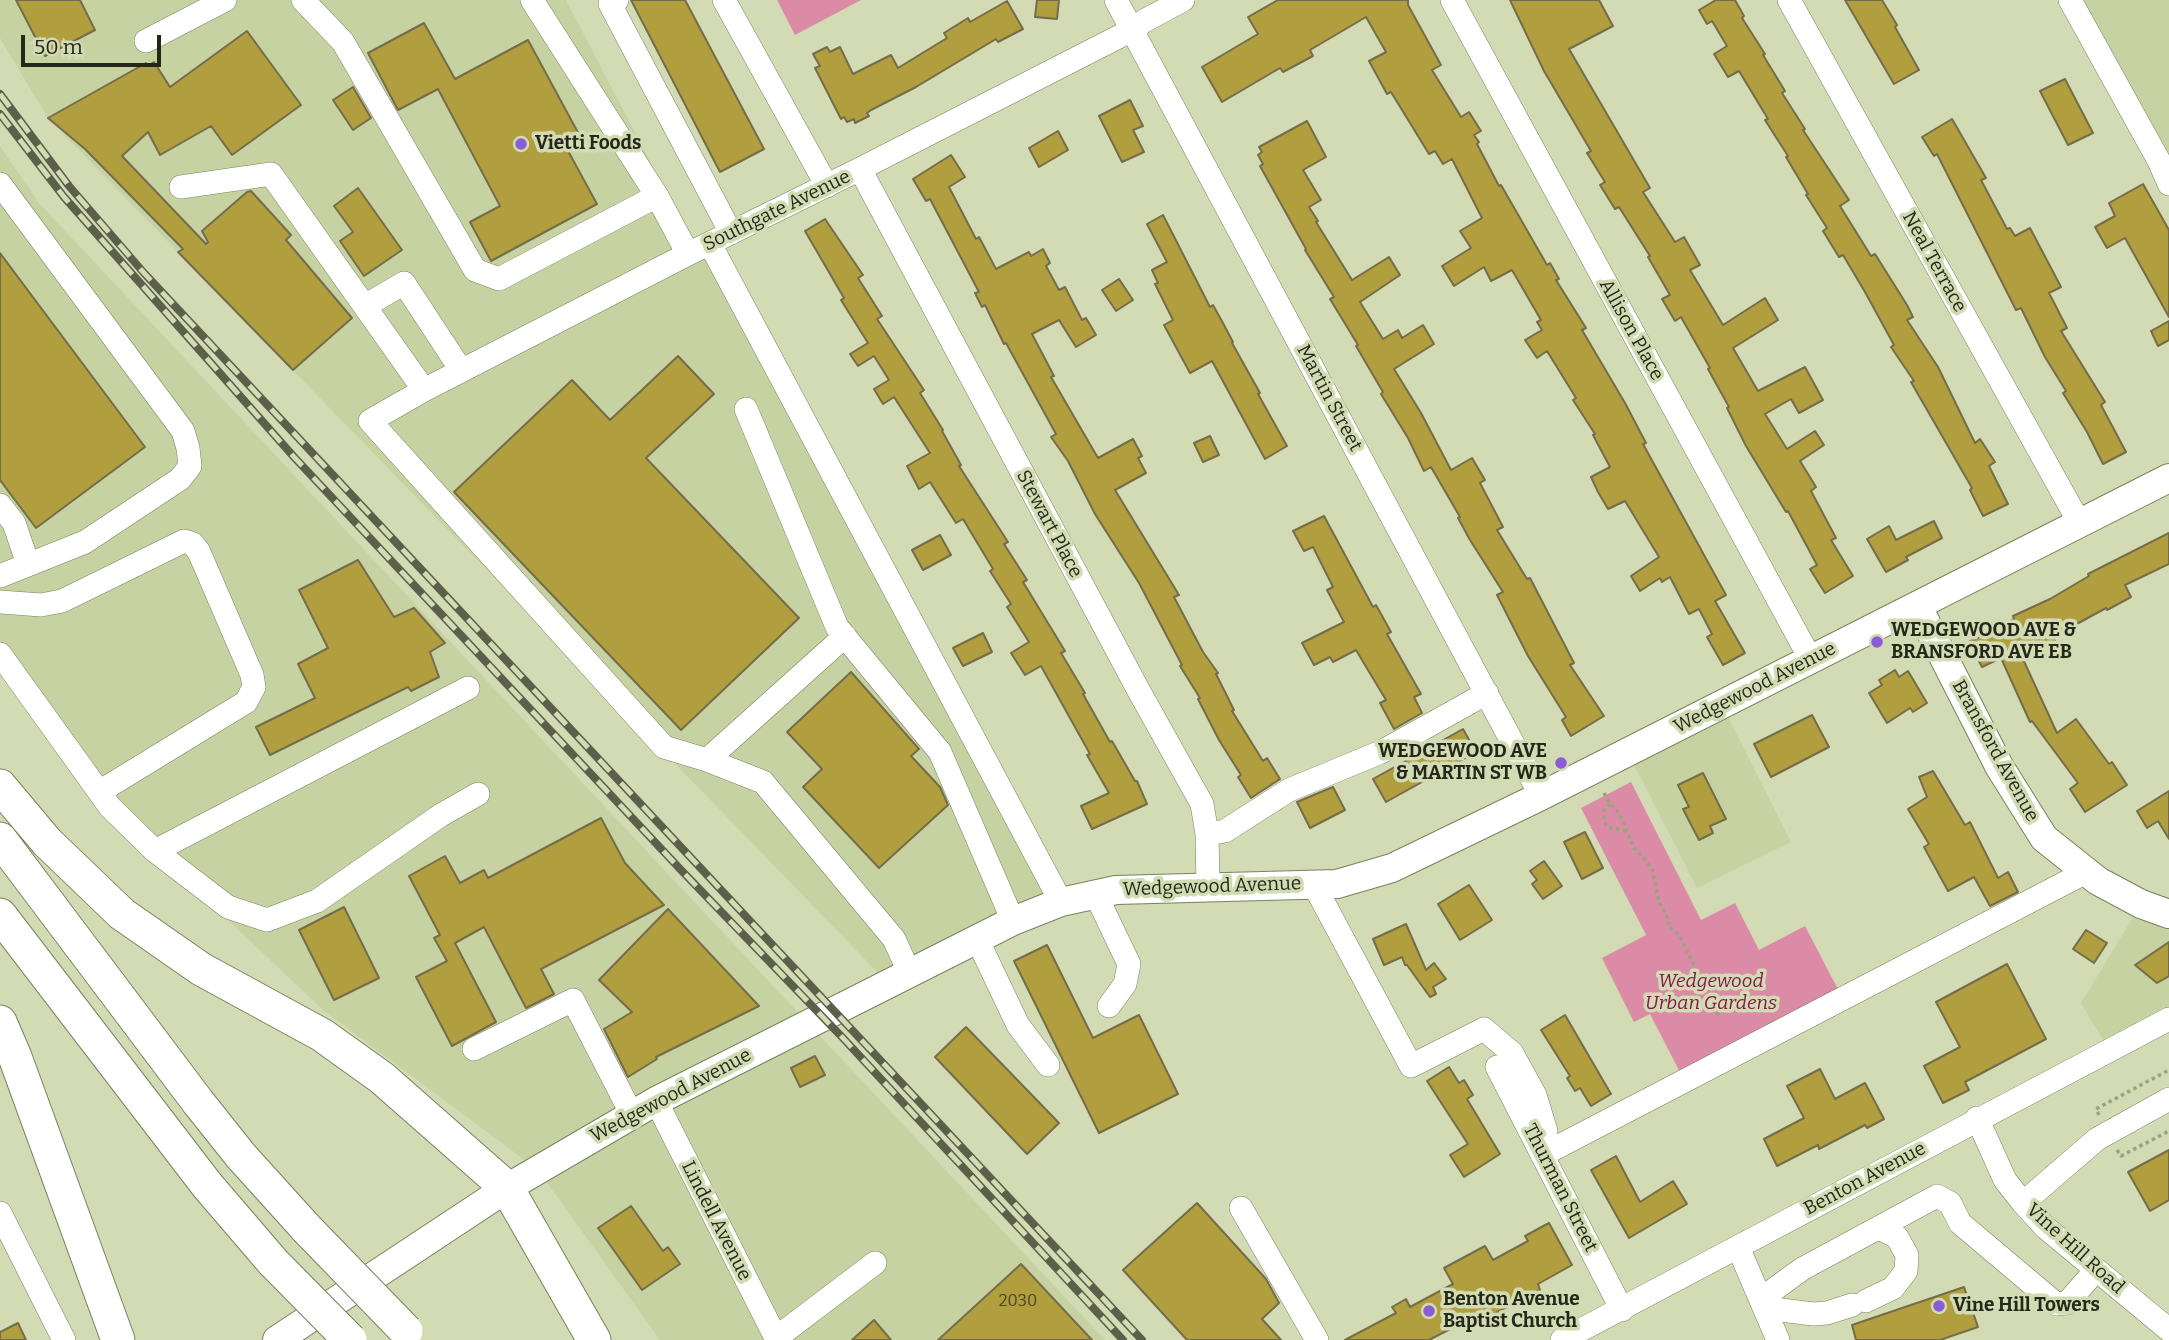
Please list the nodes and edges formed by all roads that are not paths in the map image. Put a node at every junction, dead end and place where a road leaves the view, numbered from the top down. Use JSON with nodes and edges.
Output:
{"nodes":[{"id":1,"x":225,"y":0,"type":"edge"},
{"id":2,"x":303,"y":0,"type":"edge"},
{"id":3,"x":532,"y":0,"type":"edge"},
{"id":4,"x":617,"y":0,"type":"edge"},
{"id":5,"x":724,"y":0,"type":"edge"},
{"id":6,"x":1116,"y":0,"type":"edge"},
{"id":7,"x":1183,"y":0,"type":"edge"},
{"id":8,"x":1452,"y":0,"type":"edge"},
{"id":9,"x":1789,"y":0,"type":"edge"},
{"id":10,"x":2070,"y":0,"type":"edge"},
{"id":11,"x":1132,"y":30,"type":"junction"},
{"id":12,"x":146,"y":41,"type":"dead end"},
{"id":13,"x":860,"y":169,"type":"junction"},
{"id":14,"x":0,"y":184,"type":"edge"},
{"id":15,"x":2169,"y":184,"type":"edge"},
{"id":16,"x":827,"y":186,"type":"junction"},
{"id":17,"x":181,"y":187,"type":"dead end"},
{"id":18,"x":657,"y":196,"type":"junction"},
{"id":19,"x":731,"y":233,"type":"junction"},
{"id":20,"x":710,"y":244,"type":"junction"},
{"id":21,"x":688,"y":254,"type":"junction"},
{"id":22,"x":365,"y":306,"type":"junction"},
{"id":23,"x":461,"y":370,"type":"junction"},
{"id":24,"x":424,"y":390,"type":"junction"},
{"id":25,"x":746,"y":409,"type":"dead end"},
{"id":26,"x":2169,"y":478,"type":"edge"},
{"id":27,"x":0,"y":505,"type":"edge"},
{"id":28,"x":2080,"y":524,"type":"junction"},
{"id":29,"x":28,"y":564,"type":"junction"},
{"id":30,"x":0,"y":576,"type":"edge"},
{"id":31,"x":0,"y":602,"type":"edge"},
{"id":32,"x":1918,"y":607,"type":"junction"},
{"id":33,"x":845,"y":636,"type":"junction"},
{"id":34,"x":0,"y":654,"type":"edge"},
{"id":35,"x":1811,"y":660,"type":"junction"},
{"id":36,"x":468,"y":688,"type":"dead end"},
{"id":37,"x":1487,"y":692,"type":"junction"},
{"id":38,"x":707,"y":760,"type":"junction"},
{"id":39,"x":0,"y":786,"type":"edge"},
{"id":40,"x":99,"y":792,"type":"junction"},
{"id":41,"x":478,"y":794,"type":"dead end"},
{"id":42,"x":1541,"y":796,"type":"junction"},
{"id":43,"x":1207,"y":834,"type":"junction"},
{"id":44,"x":0,"y":839,"type":"edge"},
{"id":45,"x":155,"y":851,"type":"junction"},
{"id":46,"x":2086,"y":872,"type":"junction"},
{"id":47,"x":1314,"y":885,"type":"junction"},
{"id":48,"x":1208,"y":886,"type":"junction"},
{"id":49,"x":1095,"y":893,"type":"junction"},
{"id":50,"x":1061,"y":902,"type":"junction"},
{"id":51,"x":2169,"y":914,"type":"edge"},
{"id":52,"x":0,"y":915,"type":"edge"},
{"id":53,"x":1013,"y":920,"type":"junction"},
{"id":54,"x":977,"y":939,"type":"junction"},
{"id":55,"x":910,"y":974,"type":"junction"},
{"id":56,"x":1109,"y":1006,"type":"dead end"},
{"id":57,"x":2169,"y":1018,"type":"edge"},
{"id":58,"x":0,"y":1022,"type":"edge"},
{"id":59,"x":474,"y":1049,"type":"dead end"},
{"id":60,"x":1048,"y":1065,"type":"dead end"},
{"id":61,"x":1497,"y":1067,"type":"dead end"},
{"id":62,"x":2169,"y":1099,"type":"edge"},
{"id":63,"x":644,"y":1108,"type":"junction"},
{"id":64,"x":1977,"y":1118,"type":"junction"},
{"id":65,"x":1542,"y":1155,"type":"junction"},
{"id":66,"x":507,"y":1188,"type":"junction"},
{"id":67,"x":2023,"y":1203,"type":"junction"},
{"id":68,"x":1241,"y":1208,"type":"dead end"},
{"id":69,"x":0,"y":1213,"type":"edge"},
{"id":70,"x":1879,"y":1227,"type":"junction"},
{"id":71,"x":1738,"y":1247,"type":"junction"},
{"id":72,"x":875,"y":1263,"type":"dead end"},
{"id":73,"x":2096,"y":1270,"type":"junction"},
{"id":74,"x":1763,"y":1303,"type":"junction"},
{"id":75,"x":1622,"y":1310,"type":"junction"},
{"id":76,"x":2169,"y":1330,"type":"edge"},
{"id":77,"x":411,"y":1336,"type":"edge"},
{"id":78,"x":64,"y":1339,"type":"edge"},
{"id":79,"x":776,"y":1339,"type":"edge"},
{"id":80,"x":118,"y":1340,"type":"edge"},
{"id":81,"x":277,"y":1340,"type":"edge"},
{"id":82,"x":350,"y":1340,"type":"edge"},
{"id":83,"x":594,"y":1340,"type":"edge"},
{"id":84,"x":1317,"y":1340,"type":"edge"},
{"id":85,"x":1562,"y":1340,"type":"edge"},
{"id":86,"x":1778,"y":1340,"type":"edge"}],
"edges":[{"from":1,"to":12,"type":"street"},
{"from":2,"to":18,"type":"street"},
{"from":3,"to":18,"type":"street"},
{"from":4,"to":19,"type":"street"},
{"from":5,"to":16,"type":"street"},
{"from":6,"to":11,"type":"street","name":"Martin Street"},
{"from":7,"to":11,"type":"street","name":"Southgate Avenue"},
{"from":8,"to":35,"type":"street","name":"Allison Place"},
{"from":9,"to":28,"type":"street","name":"Neal Terrace"},
{"from":10,"to":15,"type":"street"},
{"from":11,"to":13,"type":"street","name":"Southgate Avenue"},
{"from":11,"to":37,"type":"street","name":"Martin Street"},
{"from":13,"to":16,"type":"street","name":"Southgate Avenue"},
{"from":13,"to":43,"type":"street","name":"Stewart Place"},
{"from":14,"to":29,"type":"street"},
{"from":16,"to":19,"type":"street","name":"Southgate Avenue"},
{"from":17,"to":22,"type":"street"},
{"from":18,"to":21,"type":"street"},
{"from":19,"to":20,"type":"street","name":"Southgate Avenue"},
{"from":20,"to":21,"type":"street","name":"Southgate Avenue"},
{"from":20,"to":50,"type":"street"},
{"from":21,"to":23,"type":"street","name":"Southgate Avenue"},
{"from":22,"to":23,"type":"street"},
{"from":22,"to":24,"type":"street"},
{"from":23,"to":24,"type":"street","name":"Southgate Avenue"},
{"from":24,"to":38,"type":"street","name":"Southgate Avenue"},
{"from":25,"to":33,"type":"street"},
{"from":26,"to":28,"type":"main road","name":"Wedgewood Avenue"},
{"from":27,"to":29,"type":"street"},
{"from":28,"to":32,"type":"main road","name":"Wedgewood Avenue"},
{"from":29,"to":30,"type":"street"},
{"from":31,"to":40,"type":"street"},
{"from":32,"to":35,"type":"main road","name":"Wedgewood Avenue"},
{"from":32,"to":46,"type":"main road","name":"Bransford Avenue"},
{"from":33,"to":38,"type":"street"},
{"from":33,"to":53,"type":"street"},
{"from":34,"to":40,"type":"street"},
{"from":35,"to":42,"type":"main road","name":"Wedgewood Avenue"},
{"from":36,"to":45,"type":"street"},
{"from":37,"to":42,"type":"street","name":"Martin Street"},
{"from":37,"to":43,"type":"street"},
{"from":38,"to":55,"type":"street"},
{"from":39,"to":66,"type":"highway"},
{"from":40,"to":45,"type":"street"},
{"from":41,"to":45,"type":"street"},
{"from":42,"to":47,"type":"main road","name":"Wedgewood Avenue"},
{"from":43,"to":48,"type":"street","name":"Stewart Place"},
{"from":44,"to":77,"type":"highway","bridge":true},
{"from":46,"to":51,"type":"main road","name":"Bransford Avenue"},
{"from":46,"to":65,"type":"street"},
{"from":47,"to":48,"type":"main road","name":"Wedgewood Avenue"},
{"from":47,"to":65,"type":"street"},
{"from":48,"to":49,"type":"main road","name":"Wedgewood Avenue"},
{"from":49,"to":50,"type":"main road","name":"Wedgewood Avenue"},
{"from":49,"to":56,"type":"street"},
{"from":50,"to":53,"type":"main road","name":"Wedgewood Avenue"},
{"from":52,"to":82,"type":"highway","bridge":true},
{"from":53,"to":54,"type":"main road","name":"Wedgewood Avenue"},
{"from":54,"to":55,"type":"main road","name":"Wedgewood Avenue"},
{"from":54,"to":60,"type":"street"},
{"from":55,"to":63,"type":"main road","name":"Wedgewood Avenue"},
{"from":57,"to":64,"type":"street","name":"Benton Avenue"},
{"from":58,"to":80,"type":"highway"},
{"from":59,"to":63,"type":"street","name":"Lindell Avenue"},
{"from":61,"to":65,"type":"street","name":"Thurman Street"},
{"from":62,"to":67,"type":"street"},
{"from":63,"to":66,"type":"main road","name":"Wedgewood Avenue"},
{"from":63,"to":79,"type":"street","name":"Lindell Avenue"},
{"from":64,"to":67,"type":"street","name":"Vine Hill Road"},
{"from":64,"to":71,"type":"street","name":"Benton Avenue"},
{"from":65,"to":75,"type":"street","name":"Thurman Street"},
{"from":66,"to":81,"type":"main road","name":"Wedgewood Avenue"},
{"from":66,"to":83,"type":"highway"},
{"from":67,"to":73,"type":"street","name":"Vine Hill Road"},
{"from":68,"to":84,"type":"street"},
{"from":69,"to":78,"type":"street"},
{"from":70,"to":73,"type":"street"},
{"from":70,"to":74,"type":"street"},
{"from":70,"to":74,"type":"street"},
{"from":71,"to":74,"type":"street"},
{"from":71,"to":75,"type":"street","name":"Benton Avenue"},
{"from":72,"to":79,"type":"street"},
{"from":73,"to":76,"type":"street","name":"Vine Hill Road"},
{"from":74,"to":86,"type":"street"},
{"from":75,"to":85,"type":"street","name":"Benton Avenue"}]}
